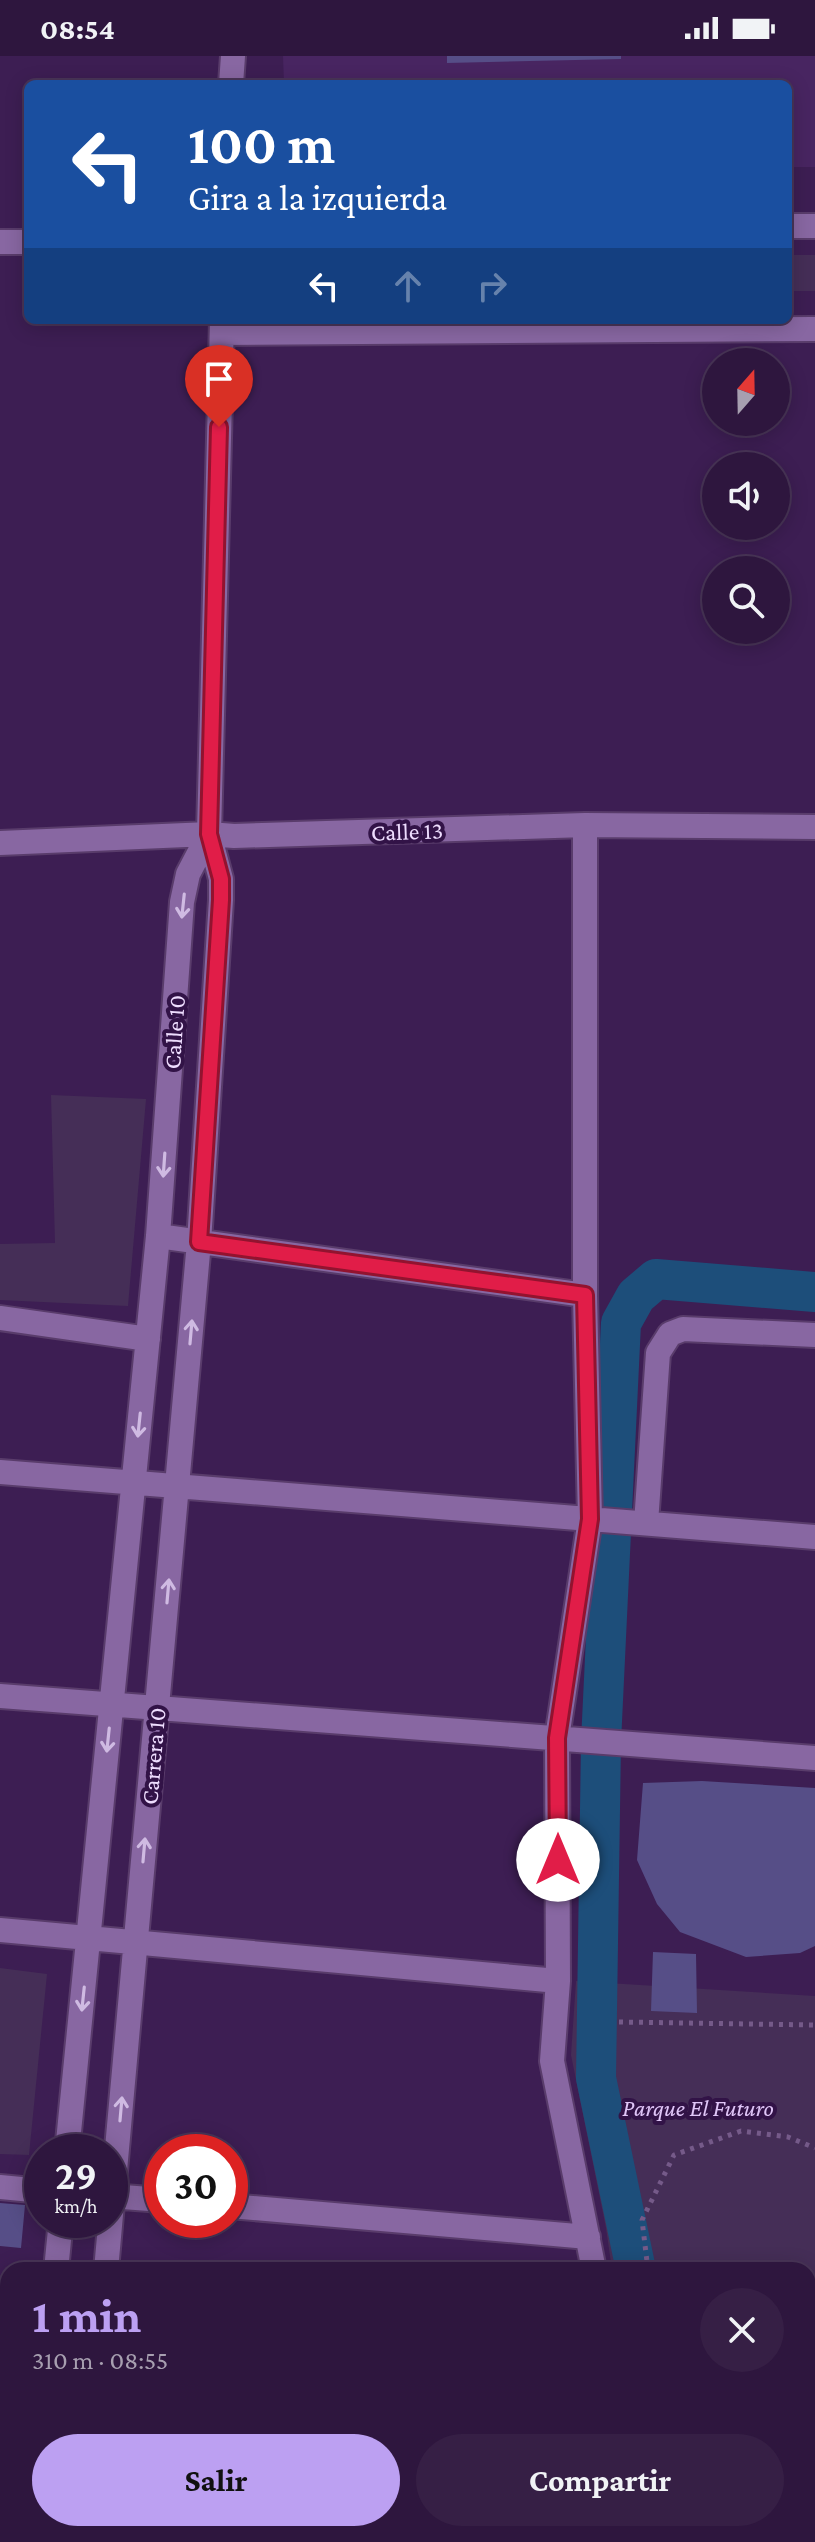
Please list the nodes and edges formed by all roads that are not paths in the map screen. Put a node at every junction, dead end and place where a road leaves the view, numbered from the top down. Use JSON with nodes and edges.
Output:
{"nodes":[{"id":1,"x":233,"y":56,"type":"edge"},
{"id":2,"x":231,"y":80,"type":"edge"},
{"id":3,"x":792,"y":226,"type":"edge"},
{"id":4,"x":815,"y":226,"type":"edge"},
{"id":5,"x":0,"y":242,"type":"edge"},
{"id":6,"x":24,"y":242,"type":"edge"},
{"id":7,"x":222,"y":326,"type":"edge"},
{"id":8,"x":815,"y":329,"type":"edge"},
{"id":9,"x":585,"y":825,"type":"junction"},
{"id":10,"x":815,"y":827,"type":"edge"},
{"id":11,"x":209,"y":834,"type":"junction"},
{"id":12,"x":0,"y":843,"type":"edge"},
{"id":13,"x":179,"y":973,"type":"junction"},
{"id":14,"x":218,"y":975,"type":"junction"},
{"id":15,"x":158,"y":1236,"type":"junction"},
{"id":16,"x":199,"y":1242,"type":"junction"},
{"id":17,"x":585,"y":1295,"type":"junction"},
{"id":18,"x":0,"y":1318,"type":"edge"},
{"id":19,"x":815,"y":1335,"type":"edge"},
{"id":20,"x":148,"y":1339,"type":"junction"},
{"id":21,"x":0,"y":1472,"type":"edge"},
{"id":22,"x":133,"y":1483,"type":"junction"},
{"id":23,"x":177,"y":1486,"type":"junction"},
{"id":24,"x":590,"y":1519,"type":"junction"},
{"id":25,"x":646,"y":1523,"type":"junction"},
{"id":26,"x":815,"y":1537,"type":"edge"},
{"id":27,"x":0,"y":1696,"type":"edge"},
{"id":28,"x":112,"y":1705,"type":"junction"},
{"id":29,"x":157,"y":1708,"type":"junction"},
{"id":30,"x":557,"y":1738,"type":"junction"},
{"id":31,"x":815,"y":1758,"type":"edge"},
{"id":32,"x":0,"y":1930,"type":"edge"},
{"id":33,"x":89,"y":1938,"type":"junction"},
{"id":34,"x":136,"y":1942,"type":"junction"},
{"id":35,"x":558,"y":1981,"type":"junction"},
{"id":36,"x":69,"y":2134,"type":"edge"},
{"id":37,"x":117,"y":2134,"type":"edge"},
{"id":38,"x":0,"y":2187,"type":"edge"},
{"id":39,"x":24,"y":2189,"type":"edge"},
{"id":40,"x":248,"y":2208,"type":"edge"},
{"id":41,"x":588,"y":2237,"type":"junction"},
{"id":42,"x":59,"y":2238,"type":"edge"},
{"id":43,"x":108,"y":2238,"type":"edge"},
{"id":44,"x":57,"y":2262,"type":"edge"},
{"id":45,"x":107,"y":2262,"type":"edge"},
{"id":46,"x":593,"y":2262,"type":"edge"}],
"edges":[{"from":1,"to":2,"type":"street"},
{"from":3,"to":4,"type":"street"},
{"from":5,"to":6,"type":"street"},
{"from":7,"to":8,"type":"street"},
{"from":7,"to":11,"type":"street","name":"Calle 10"},
{"from":9,"to":10,"type":"street","name":"Calle 13"},
{"from":9,"to":11,"type":"street","name":"Calle 13"},
{"from":9,"to":17,"type":"street"},
{"from":11,"to":12,"type":"street","name":"Calle 13"},
{"from":11,"to":13,"type":"street","name":"Calle 10","one_way":true},
{"from":11,"to":14,"type":"street","name":"Calle 10"},
{"from":13,"to":14,"type":"street"},
{"from":13,"to":15,"type":"street","name":"Calle 10","one_way":true},
{"from":14,"to":16,"type":"street","name":"Calle 10"},
{"from":15,"to":16,"type":"street"},
{"from":15,"to":20,"type":"street","name":"Carrera 10"},
{"from":16,"to":17,"type":"street"},
{"from":23,"to":16,"type":"street","name":"Carrera 10","one_way":true},
{"from":17,"to":24,"type":"street"},
{"from":18,"to":20,"type":"street"},
{"from":19,"to":25,"type":"street"},
{"from":20,"to":22,"type":"street","name":"Carrera 10","one_way":true},
{"from":21,"to":22,"type":"street"},
{"from":22,"to":23,"type":"street"},
{"from":22,"to":28,"type":"street","name":"Carrera 10"},
{"from":23,"to":24,"type":"street"},
{"from":29,"to":23,"type":"street","name":"Carrera 10","one_way":true},
{"from":24,"to":25,"type":"street"},
{"from":24,"to":30,"type":"street"},
{"from":25,"to":26,"type":"street"},
{"from":27,"to":28,"type":"street"},
{"from":28,"to":29,"type":"street"},
{"from":28,"to":33,"type":"street","name":"Carrera 10","one_way":true},
{"from":29,"to":30,"type":"street"},
{"from":34,"to":29,"type":"street","name":"Carrera 10","one_way":true},
{"from":30,"to":31,"type":"street"},
{"from":30,"to":35,"type":"street"},
{"from":32,"to":33,"type":"street"},
{"from":33,"to":34,"type":"street"},
{"from":33,"to":36,"type":"street","name":"Carrera 10","one_way":true},
{"from":34,"to":35,"type":"street"},
{"from":37,"to":34,"type":"street","name":"Carrera 10","one_way":true},
{"from":35,"to":41,"type":"street"},
{"from":38,"to":39,"type":"street"},
{"from":40,"to":41,"type":"street"},
{"from":41,"to":46,"type":"street"},
{"from":42,"to":44,"type":"street"},
{"from":43,"to":45,"type":"street","name":"Carrera 10"}]}
